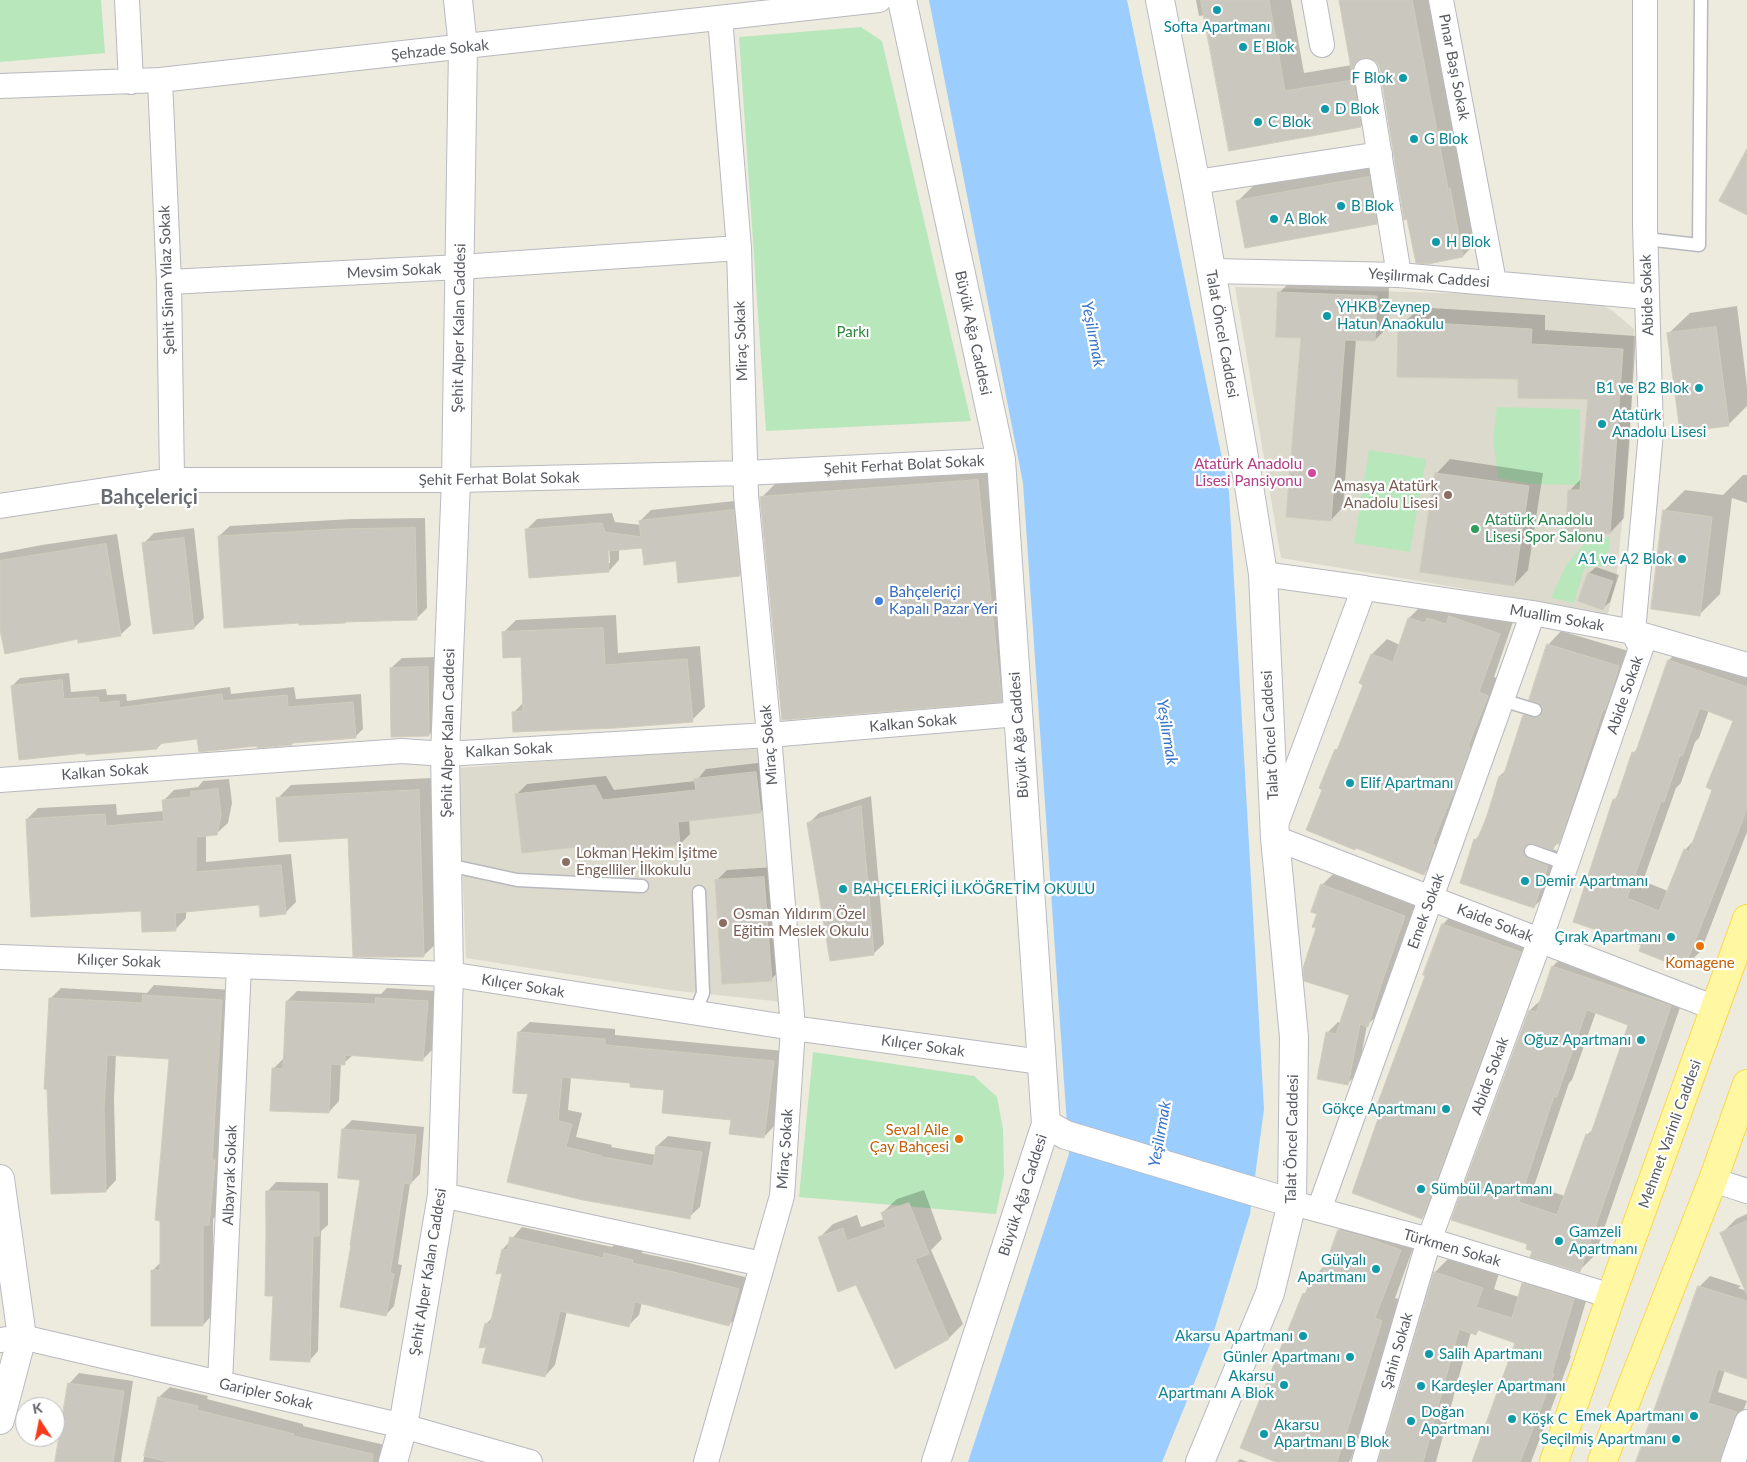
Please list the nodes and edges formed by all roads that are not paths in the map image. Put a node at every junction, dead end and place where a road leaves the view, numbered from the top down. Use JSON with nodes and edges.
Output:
{"nodes":[{"id":1,"x":127,"y":0,"type":"edge"},
{"id":2,"x":458,"y":0,"type":"edge"},
{"id":3,"x":879,"y":0,"type":"edge"},
{"id":4,"x":902,"y":0,"type":"edge"},
{"id":5,"x":1160,"y":0,"type":"edge"},
{"id":6,"x":1314,"y":0,"type":"edge"},
{"id":7,"x":1441,"y":0,"type":"edge"},
{"id":8,"x":1645,"y":0,"type":"edge"},
{"id":9,"x":1701,"y":0,"type":"edge"},
{"id":10,"x":720,"y":18,"type":"junction"},
{"id":11,"x":1322,"y":45,"type":"dead end"},
{"id":12,"x":463,"y":47,"type":"junction"},
{"id":13,"x":1366,"y":71,"type":"dead end"},
{"id":14,"x":160,"y":80,"type":"junction"},
{"id":15,"x":130,"y":82,"type":"junction"},
{"id":16,"x":0,"y":86,"type":"edge"},
{"id":17,"x":1380,"y":154,"type":"junction"},
{"id":18,"x":1196,"y":182,"type":"junction"},
{"id":19,"x":1646,"y":239,"type":"junction"},
{"id":20,"x":739,"y":248,"type":"junction"},
{"id":21,"x":460,"y":267,"type":"junction"},
{"id":22,"x":1211,"y":272,"type":"junction"},
{"id":23,"x":1399,"y":274,"type":"junction"},
{"id":24,"x":168,"y":282,"type":"junction"},
{"id":25,"x":1494,"y":282,"type":"junction"},
{"id":26,"x":1647,"y":297,"type":"junction"},
{"id":27,"x":1000,"y":460,"type":"junction"},
{"id":28,"x":745,"y":473,"type":"junction"},
{"id":29,"x":172,"y":480,"type":"junction"},
{"id":30,"x":456,"y":480,"type":"junction"},
{"id":31,"x":0,"y":506,"type":"edge"},
{"id":32,"x":1263,"y":574,"type":"junction"},
{"id":33,"x":1364,"y":588,"type":"junction"},
{"id":34,"x":1533,"y":613,"type":"junction"},
{"id":35,"x":1633,"y":632,"type":"junction"},
{"id":36,"x":1747,"y":665,"type":"edge"},
{"id":37,"x":1502,"y":700,"type":"junction"},
{"id":38,"x":1535,"y":710,"type":"dead end"},
{"id":39,"x":1018,"y":714,"type":"junction"},
{"id":40,"x":769,"y":735,"type":"junction"},
{"id":41,"x":444,"y":754,"type":"junction"},
{"id":42,"x":0,"y":780,"type":"edge"},
{"id":43,"x":1275,"y":834,"type":"junction"},
{"id":44,"x":1531,"y":850,"type":"dead end"},
{"id":45,"x":1567,"y":864,"type":"junction"},
{"id":46,"x":447,"y":869,"type":"junction"},
{"id":47,"x":642,"y":886,"type":"dead end"},
{"id":48,"x":698,"y":892,"type":"dead end"},
{"id":49,"x":1430,"y":898,"type":"junction"},
{"id":50,"x":1747,"y":919,"type":"edge"},
{"id":51,"x":1540,"y":940,"type":"junction"},
{"id":52,"x":0,"y":957,"type":"edge"},
{"id":53,"x":239,"y":966,"type":"junction"},
{"id":54,"x":449,"y":974,"type":"junction"},
{"id":55,"x":1715,"y":1008,"type":"junction"},
{"id":56,"x":695,"y":1013,"type":"junction"},
{"id":57,"x":793,"y":1028,"type":"junction"},
{"id":58,"x":1041,"y":1062,"type":"junction"},
{"id":59,"x":1747,"y":1084,"type":"edge"},
{"id":60,"x":1056,"y":1129,"type":"junction"},
{"id":61,"x":0,"y":1179,"type":"edge"},
{"id":62,"x":1713,"y":1180,"type":"junction"},
{"id":63,"x":1747,"y":1191,"type":"edge"},
{"id":64,"x":442,"y":1195,"type":"junction"},
{"id":65,"x":1292,"y":1203,"type":"junction"},
{"id":66,"x":1319,"y":1210,"type":"junction"},
{"id":67,"x":1429,"y":1240,"type":"junction"},
{"id":68,"x":762,"y":1264,"type":"junction"},
{"id":69,"x":1611,"y":1296,"type":"junction"},
{"id":70,"x":11,"y":1338,"type":"edge"},
{"id":71,"x":220,"y":1383,"type":"junction"},
{"id":72,"x":0,"y":1420,"type":"edge"},
{"id":73,"x":1747,"y":1422,"type":"edge"},
{"id":74,"x":403,"y":1426,"type":"junction"},
{"id":75,"x":1204,"y":1461,"type":"edge"},
{"id":76,"x":393,"y":1462,"type":"edge"},
{"id":77,"x":530,"y":1462,"type":"edge"},
{"id":78,"x":706,"y":1462,"type":"edge"},
{"id":79,"x":936,"y":1462,"type":"edge"},
{"id":80,"x":1364,"y":1462,"type":"edge"},
{"id":81,"x":1554,"y":1462,"type":"edge"},
{"id":82,"x":1602,"y":1462,"type":"edge"},
{"id":83,"x":1733,"y":1462,"type":"edge"}],
"edges":[{"from":1,"to":15,"type":"street"},
{"from":2,"to":12,"type":"street","name":"Şehit Alper Kalan Caddesi"},
{"from":3,"to":10,"type":"street","name":"Şehzade Sokak"},
{"from":4,"to":27,"type":"street","name":"Büyük Ağa Caddesi"},
{"from":5,"to":18,"type":"street","name":"Talat Öncel Caddesi"},
{"from":6,"to":11,"type":"street"},
{"from":7,"to":25,"type":"street","name":"Pınar Başı Sokak"},
{"from":8,"to":19,"type":"street","name":"Abide Sokak"},
{"from":9,"to":19,"type":"lane"},
{"from":10,"to":12,"type":"street","name":"Şehzade Sokak"},
{"from":10,"to":20,"type":"street","name":"Miraç Sokak"},
{"from":12,"to":14,"type":"street","name":"Şehzade Sokak"},
{"from":12,"to":21,"type":"street","name":"Şehit Alper Kalan Caddesi"},
{"from":13,"to":17,"type":"street"},
{"from":14,"to":15,"type":"street","name":"Şehzade Sokak"},
{"from":14,"to":24,"type":"street","name":"Şehit Sinan Yılaz Sokak"},
{"from":15,"to":16,"type":"street","name":"Şehzade Sokak"},
{"from":17,"to":18,"type":"street"},
{"from":17,"to":23,"type":"street"},
{"from":18,"to":22,"type":"street","name":"Talat Öncel Caddesi"},
{"from":19,"to":26,"type":"street","name":"Abide Sokak"},
{"from":20,"to":21,"type":"street","name":"Mevsim Sokak"},
{"from":20,"to":28,"type":"street","name":"Miraç Sokak"},
{"from":21,"to":24,"type":"street","name":"Mevsim Sokak"},
{"from":21,"to":30,"type":"street","name":"Şehit Alper Kalan Caddesi"},
{"from":22,"to":23,"type":"street","name":"Yeşilırmak Caddesi"},
{"from":22,"to":32,"type":"street","name":"Talat Öncel Caddesi"},
{"from":23,"to":25,"type":"street","name":"Yeşilırmak Caddesi"},
{"from":24,"to":29,"type":"street","name":"Şehit Sinan Yılaz Sokak"},
{"from":25,"to":26,"type":"street","name":"Yeşilırmak Caddesi"},
{"from":26,"to":35,"type":"street","name":"Abide Sokak"},
{"from":27,"to":28,"type":"street","name":"Şehit Ferhat Bolat Sokak"},
{"from":27,"to":39,"type":"street","name":"Büyük Ağa Caddesi"},
{"from":28,"to":30,"type":"street","name":"Şehit Ferhat Bolat Sokak"},
{"from":28,"to":40,"type":"street","name":"Miraç Sokak"},
{"from":29,"to":30,"type":"street","name":"Şehit Ferhat Bolat Sokak"},
{"from":29,"to":31,"type":"street","name":"Şehit Ferhat Bolat Sokak"},
{"from":30,"to":41,"type":"street","name":"Şehit Alper Kalan Caddesi"},
{"from":32,"to":33,"type":"street","name":"Muallim Sokak"},
{"from":32,"to":43,"type":"street","name":"Talat Öncel Caddesi"},
{"from":33,"to":34,"type":"street","name":"Muallim Sokak"},
{"from":33,"to":43,"type":"street"},
{"from":34,"to":35,"type":"street","name":"Muallim Sokak"},
{"from":34,"to":37,"type":"street","name":"Emek Sokak"},
{"from":35,"to":36,"type":"street","name":"Muallim Sokak"},
{"from":35,"to":45,"type":"street","name":"Abide Sokak"},
{"from":37,"to":38,"type":"lane"},
{"from":37,"to":49,"type":"street","name":"Emek Sokak"},
{"from":39,"to":40,"type":"street","name":"Kalkan Sokak"},
{"from":39,"to":58,"type":"street","name":"Büyük Ağa Caddesi"},
{"from":40,"to":41,"type":"street","name":"Kalkan Sokak"},
{"from":40,"to":57,"type":"street","name":"Miraç Sokak"},
{"from":41,"to":42,"type":"street","name":"Kalkan Sokak"},
{"from":41,"to":46,"type":"street","name":"Şehit Alper Kalan Caddesi"},
{"from":43,"to":49,"type":"street","name":"Kaide Sokak"},
{"from":43,"to":65,"type":"street","name":"Talat Öncel Caddesi"},
{"from":44,"to":45,"type":"lane"},
{"from":45,"to":51,"type":"street","name":"Abide Sokak"},
{"from":46,"to":47,"type":"lane"},
{"from":46,"to":54,"type":"street","name":"Şehit Alper Kalan Caddesi"},
{"from":48,"to":56,"type":"lane"},
{"from":49,"to":51,"type":"street","name":"Kaide Sokak"},
{"from":49,"to":66,"type":"street","name":"Emek Sokak"},
{"from":50,"to":55,"type":"main road","name":"Mehmet Varinli Caddesi"},
{"from":51,"to":55,"type":"street","name":"Kaide Sokak"},
{"from":51,"to":67,"type":"street","name":"Abide Sokak"},
{"from":52,"to":53,"type":"street","name":"Kılıçer Sokak"},
{"from":53,"to":54,"type":"street","name":"Kılıçer Sokak"},
{"from":53,"to":71,"type":"street","name":"Albayrak Sokak"},
{"from":54,"to":56,"type":"street","name":"Kılıçer Sokak"},
{"from":54,"to":64,"type":"street","name":"Şehit Alper Kalan Caddesi"},
{"from":55,"to":69,"type":"main road","name":"Mehmet Varinli Caddesi"},
{"from":56,"to":57,"type":"street","name":"Kılıçer Sokak"},
{"from":57,"to":58,"type":"street","name":"Kılıçer Sokak"},
{"from":57,"to":68,"type":"street","name":"Miraç Sokak"},
{"from":58,"to":60,"type":"street","name":"Büyük Ağa Caddesi"},
{"from":59,"to":62,"type":"main road"},
{"from":60,"to":65,"type":"street"},
{"from":60,"to":79,"type":"street","name":"Büyük Ağa Caddesi"},
{"from":61,"to":70,"type":"street"},
{"from":62,"to":63,"type":"street"},
{"from":62,"to":82,"type":"main road"},
{"from":64,"to":68,"type":"street"},
{"from":64,"to":74,"type":"street","name":"Şehit Alper Kalan Caddesi"},
{"from":65,"to":66,"type":"street","name":"Türkmen Sokak"},
{"from":65,"to":75,"type":"street","name":"Talat Öncel Caddesi"},
{"from":66,"to":67,"type":"street","name":"Türkmen Sokak"},
{"from":67,"to":69,"type":"street","name":"Türkmen Sokak"},
{"from":67,"to":80,"type":"street","name":"Şahin Sokak"},
{"from":68,"to":78,"type":"street","name":"Miraç Sokak"},
{"from":69,"to":81,"type":"main road","name":"Mehmet Varinli Caddesi"},
{"from":70,"to":71,"type":"street","name":"Garipler Sokak"},
{"from":70,"to":72,"type":"street"},
{"from":71,"to":74,"type":"street","name":"Garipler Sokak"},
{"from":73,"to":83,"type":"street"},
{"from":74,"to":76,"type":"street","name":"Şehit Alper Kalan Caddesi"},
{"from":74,"to":77,"type":"street","name":"Garipler Sokak"}]}
